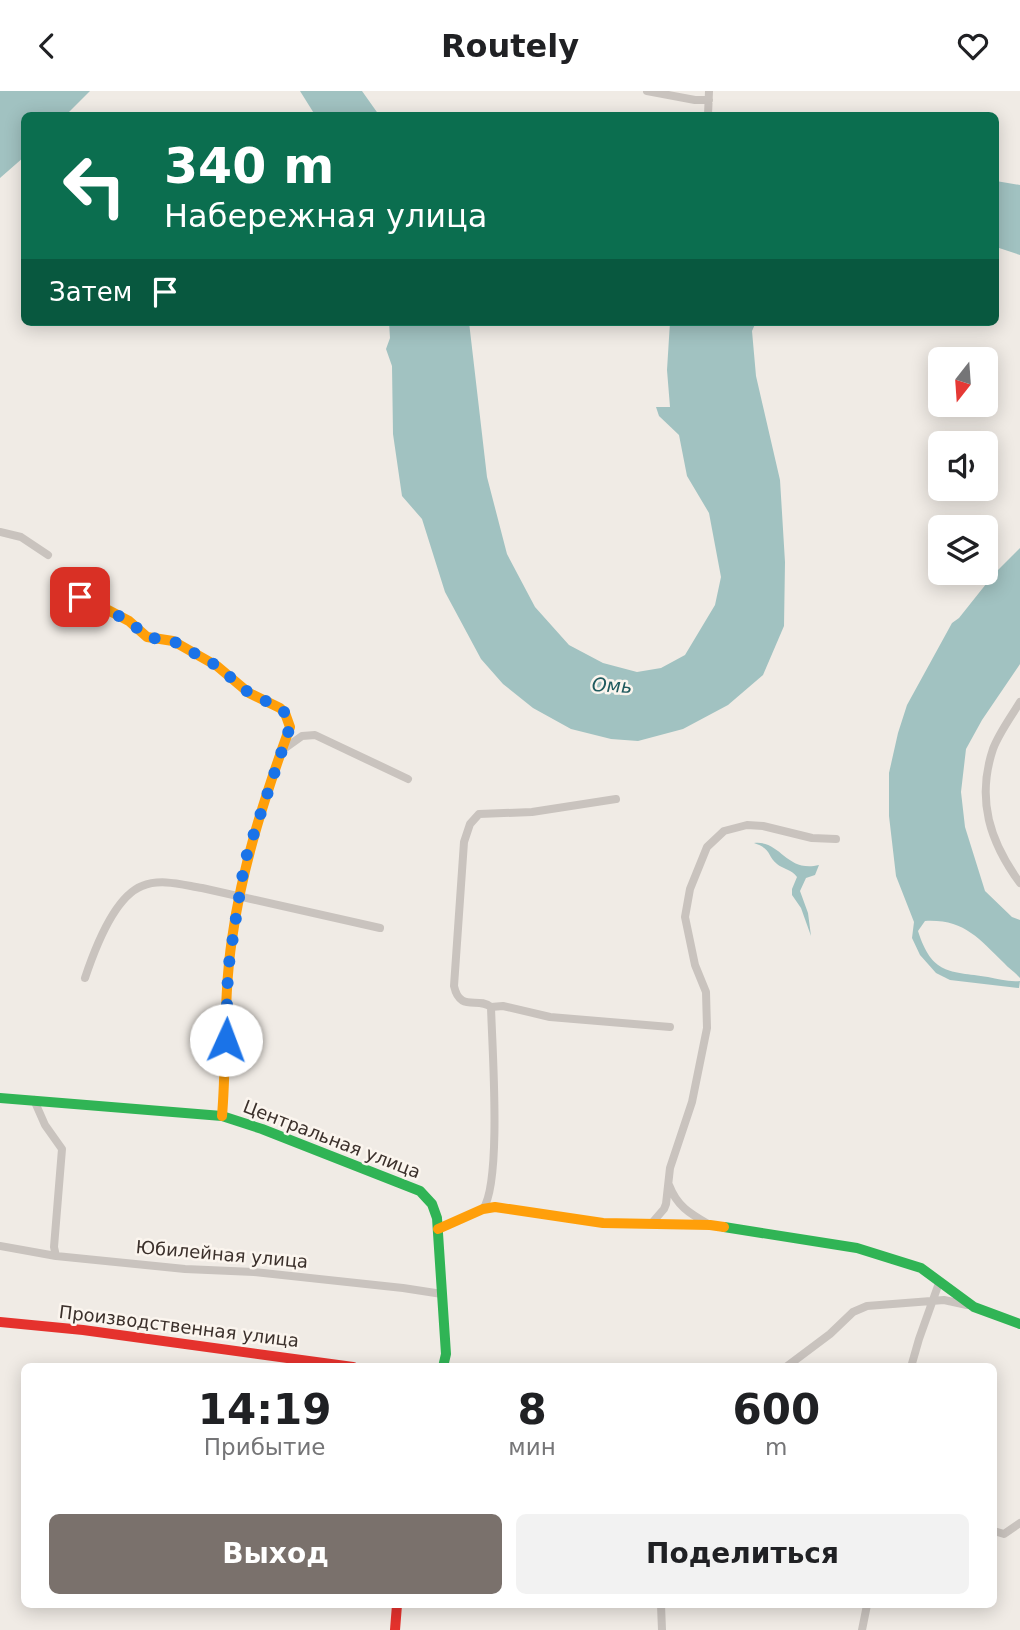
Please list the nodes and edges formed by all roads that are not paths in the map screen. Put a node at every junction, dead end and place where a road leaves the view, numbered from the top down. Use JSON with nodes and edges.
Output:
{"nodes":[{"id":1,"x":647,"y":91,"type":"edge"},
{"id":2,"x":709,"y":96,"type":"edge"},
{"id":3,"x":0,"y":531,"type":"edge"},
{"id":4,"x":48,"y":555,"type":"dead end"},
{"id":5,"x":75,"y":596,"type":"dead end"},
{"id":6,"x":1020,"y":702,"type":"edge"},
{"id":7,"x":281,"y":751,"type":"junction"},
{"id":8,"x":408,"y":779,"type":"dead end"},
{"id":9,"x":616,"y":799,"type":"dead end"},
{"id":10,"x":836,"y":839,"type":"dead end"},
{"id":11,"x":1020,"y":883,"type":"edge"},
{"id":12,"x":240,"y":897,"type":"junction"},
{"id":13,"x":380,"y":928,"type":"dead end"},
{"id":14,"x":85,"y":978,"type":"dead end"},
{"id":15,"x":491,"y":1007,"type":"junction"},
{"id":16,"x":670,"y":1027,"type":"dead end"},
{"id":17,"x":0,"y":1098,"type":"edge"},
{"id":18,"x":34,"y":1100,"type":"junction"},
{"id":19,"x":222,"y":1116,"type":"junction"},
{"id":20,"x":667,"y":1181,"type":"junction"},
{"id":21,"x":483,"y":1209,"type":"junction"},
{"id":22,"x":651,"y":1224,"type":"junction"},
{"id":23,"x":710,"y":1225,"type":"junction"},
{"id":24,"x":438,"y":1229,"type":"junction"},
{"id":25,"x":0,"y":1246,"type":"edge"},
{"id":26,"x":56,"y":1256,"type":"junction"},
{"id":27,"x":939,"y":1283,"type":"junction"},
{"id":28,"x":442,"y":1294,"type":"junction"},
{"id":29,"x":932,"y":1302,"type":"junction"},
{"id":30,"x":974,"y":1307,"type":"junction"},
{"id":31,"x":0,"y":1322,"type":"edge"},
{"id":32,"x":1020,"y":1324,"type":"edge"},
{"id":33,"x":323,"y":1363,"type":"edge"},
{"id":34,"x":444,"y":1363,"type":"edge"},
{"id":35,"x":791,"y":1363,"type":"edge"},
{"id":36,"x":912,"y":1363,"type":"edge"},
{"id":37,"x":1020,"y":1523,"type":"edge"},
{"id":38,"x":997,"y":1532,"type":"edge"},
{"id":39,"x":397,"y":1608,"type":"edge"},
{"id":40,"x":661,"y":1608,"type":"edge"},
{"id":41,"x":866,"y":1608,"type":"edge"},
{"id":42,"x":395,"y":1630,"type":"edge"},
{"id":43,"x":662,"y":1630,"type":"edge"},
{"id":44,"x":862,"y":1630,"type":"edge"}],
"edges":[{"from":1,"to":2,"type":"street"},
{"from":3,"to":4,"type":"street"},
{"from":5,"to":7,"type":"street"},
{"from":6,"to":11,"type":"street"},
{"from":7,"to":8,"type":"street"},
{"from":7,"to":12,"type":"street"},
{"from":9,"to":15,"type":"street"},
{"from":10,"to":20,"type":"street"},
{"from":12,"to":13,"type":"street"},
{"from":12,"to":14,"type":"street"},
{"from":12,"to":19,"type":"street"},
{"from":15,"to":16,"type":"street"},
{"from":15,"to":21,"type":"street"},
{"from":17,"to":18,"type":"street","name":"Центральная улица"},
{"from":18,"to":19,"type":"street","name":"Центральная улица"},
{"from":18,"to":26,"type":"street"},
{"from":19,"to":24,"type":"street","name":"Центральная улица"},
{"from":20,"to":22,"type":"street"},
{"from":20,"to":23,"type":"street"},
{"from":21,"to":22,"type":"street"},
{"from":21,"to":24,"type":"street"},
{"from":22,"to":23,"type":"street"},
{"from":23,"to":27,"type":"street"},
{"from":24,"to":28,"type":"street","name":"Центральная улица"},
{"from":25,"to":26,"type":"street","name":"Юбилейная улица"},
{"from":26,"to":28,"type":"street","name":"Юбилейная улица"},
{"from":27,"to":29,"type":"street"},
{"from":27,"to":30,"type":"street"},
{"from":28,"to":34,"type":"street","name":"Центральная улица"},
{"from":29,"to":30,"type":"street"},
{"from":29,"to":35,"type":"street"},
{"from":29,"to":36,"type":"street"},
{"from":30,"to":32,"type":"street"},
{"from":31,"to":33,"type":"street","name":"Производственная улица"},
{"from":37,"to":38,"type":"street"},
{"from":39,"to":42,"type":"street"},
{"from":40,"to":43,"type":"street"},
{"from":41,"to":44,"type":"street"}]}
